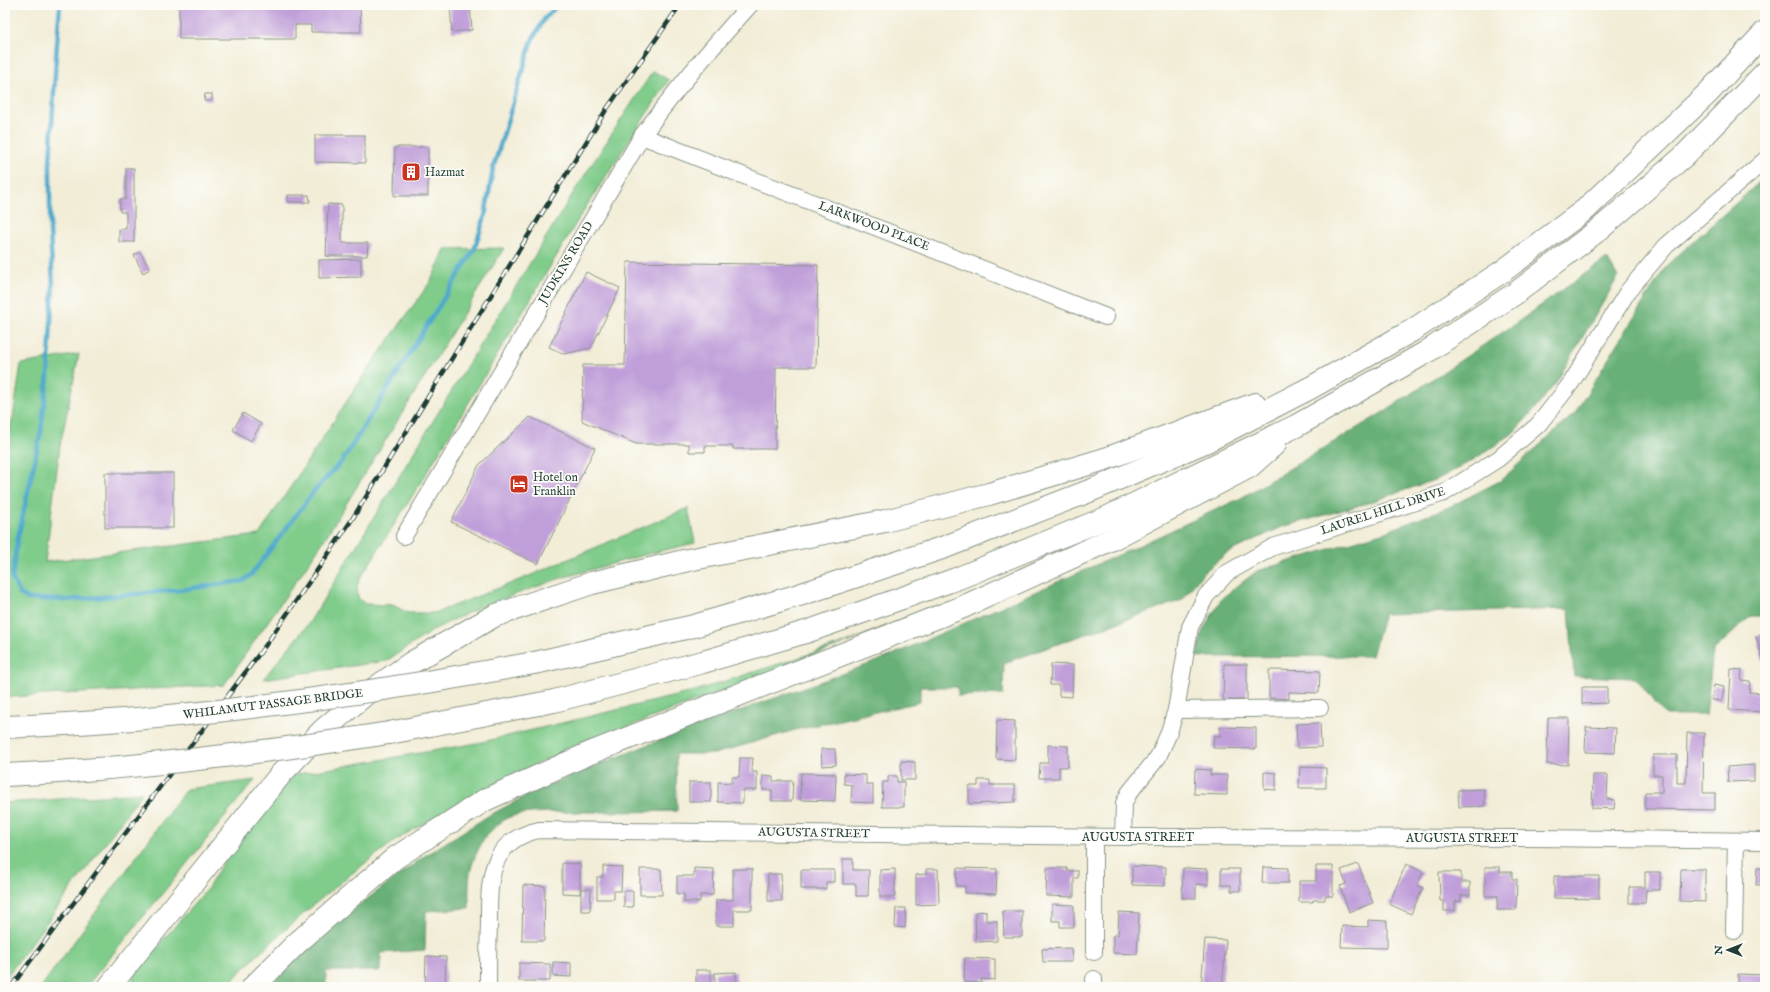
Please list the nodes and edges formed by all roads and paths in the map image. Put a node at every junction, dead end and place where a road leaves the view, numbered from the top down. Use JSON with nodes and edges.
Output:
{"nodes":[{"id":1,"x":750,"y":5,"type":"edge"},
{"id":2,"x":1765,"y":32,"type":"edge"},
{"id":3,"x":1765,"y":73,"type":"edge"},
{"id":4,"x":642,"y":136,"type":"junction"},
{"id":5,"x":1765,"y":160,"type":"edge"},
{"id":6,"x":1106,"y":317,"type":"dead end"},
{"id":7,"x":1312,"y":387,"type":"junction"},
{"id":8,"x":1296,"y":426,"type":"junction"},
{"id":9,"x":404,"y":536,"type":"dead end"},
{"id":10,"x":1320,"y":708,"type":"dead end"},
{"id":11,"x":1176,"y":710,"type":"junction"},
{"id":12,"x":5,"y":727,"type":"edge"},
{"id":13,"x":5,"y":775,"type":"edge"},
{"id":14,"x":1094,"y":837,"type":"junction"},
{"id":15,"x":1123,"y":837,"type":"junction"},
{"id":16,"x":1736,"y":841,"type":"junction"},
{"id":17,"x":1765,"y":841,"type":"edge"},
{"id":18,"x":1734,"y":931,"type":"dead end"},
{"id":19,"x":1094,"y":952,"type":"dead end"},
{"id":20,"x":110,"y":987,"type":"edge"},
{"id":21,"x":253,"y":987,"type":"edge"},
{"id":22,"x":488,"y":987,"type":"edge"}],
"edges":[{"from":1,"to":4,"type":"street","name":"JUDKINS ROAD"},
{"from":2,"to":7,"type":"highway"},
{"from":3,"to":8,"type":"highway"},
{"from":4,"to":6,"type":"street","name":"LARKWOOD PLACE"},
{"from":4,"to":9,"type":"street","name":"JUDKINS ROAD"},
{"from":5,"to":11,"type":"street","name":"LAUREL HILL DRIVE"},
{"from":7,"to":12,"type":"highway","name":"WHILAMUT PASSAGE BRIDGE","bridge":true},
{"from":7,"to":20,"type":"highway"},
{"from":8,"to":13,"type":"highway","bridge":true},
{"from":8,"to":21,"type":"highway"},
{"from":10,"to":11,"type":"street"},
{"from":11,"to":15,"type":"street","name":"LAUREL HILL DRIVE"},
{"from":14,"to":15,"type":"street","name":"AUGUSTA STREET"},
{"from":14,"to":19,"type":"street"},
{"from":14,"to":22,"type":"street","name":"AUGUSTA STREET"},
{"from":15,"to":16,"type":"street","name":"AUGUSTA STREET"},
{"from":16,"to":17,"type":"street","name":"AUGUSTA STREET"},
{"from":16,"to":18,"type":"street"}]}
